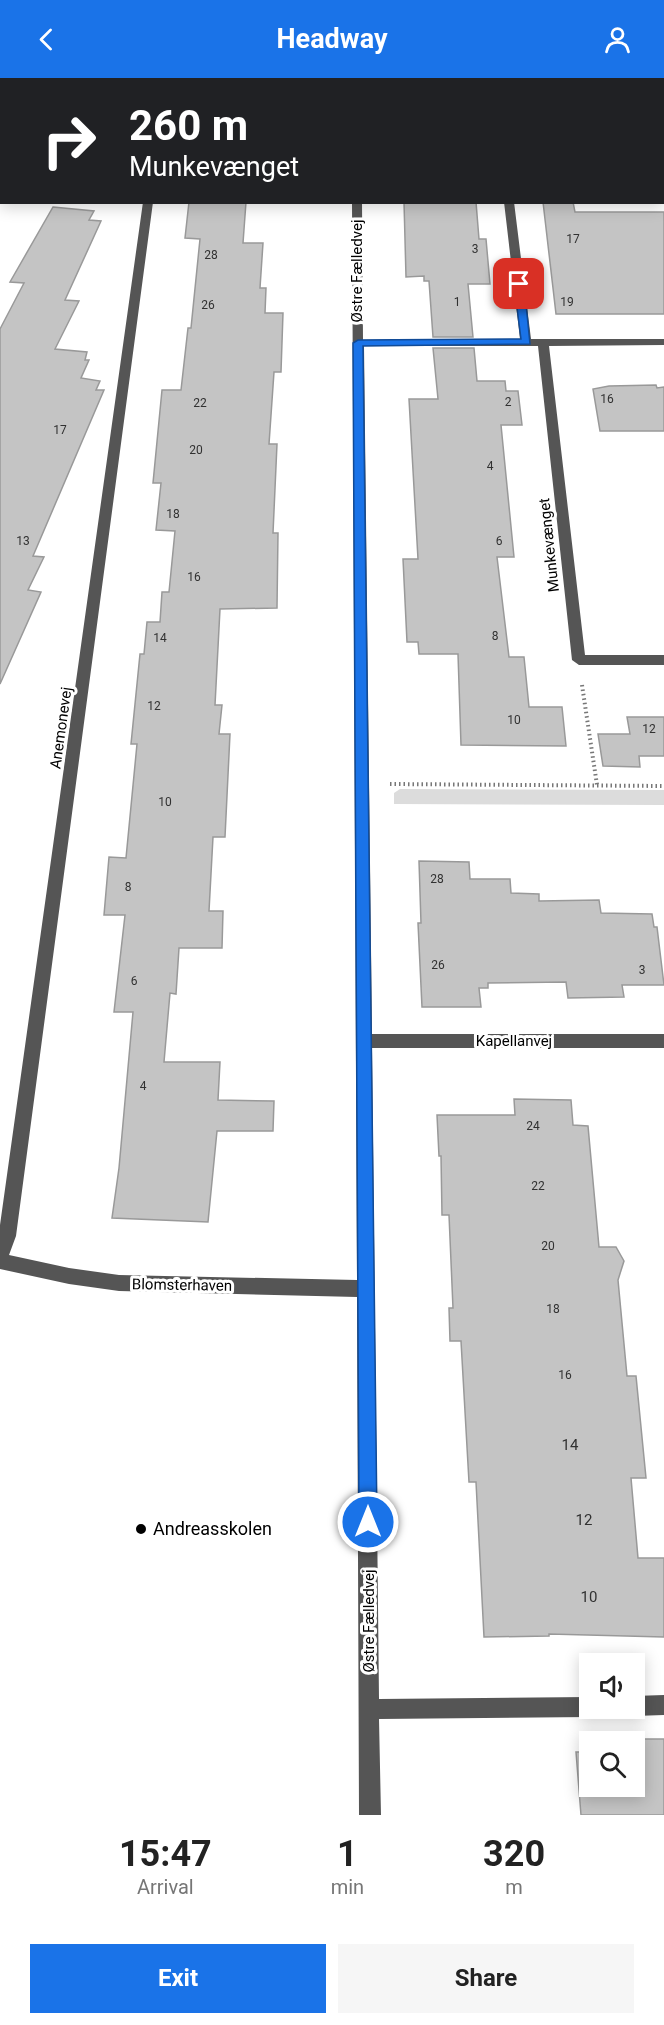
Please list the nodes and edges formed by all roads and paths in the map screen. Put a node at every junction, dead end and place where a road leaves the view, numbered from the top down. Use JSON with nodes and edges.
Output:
{"nodes":[{"id":1,"x":148,"y":204,"type":"edge"},
{"id":2,"x":357,"y":204,"type":"edge"},
{"id":3,"x":509,"y":204,"type":"edge"},
{"id":4,"x":526,"y":342,"type":"junction"},
{"id":5,"x":543,"y":342,"type":"junction"},
{"id":6,"x":664,"y":342,"type":"edge"},
{"id":7,"x":358,"y":343,"type":"junction"},
{"id":8,"x":579,"y":660,"type":"junction"},
{"id":9,"x":664,"y":660,"type":"edge"},
{"id":10,"x":363,"y":784,"type":"junction"},
{"id":11,"x":597,"y":785,"type":"junction"},
{"id":12,"x":664,"y":786,"type":"edge"},
{"id":13,"x":365,"y":1041,"type":"junction"},
{"id":14,"x":664,"y":1041,"type":"edge"},
{"id":15,"x":0,"y":1256,"type":"edge"},
{"id":16,"x":0,"y":1261,"type":"edge"},
{"id":17,"x":366,"y":1289,"type":"junction"},
{"id":18,"x":664,"y":1705,"type":"edge"},
{"id":19,"x":645,"y":1706,"type":"edge"},
{"id":20,"x":579,"y":1707,"type":"edge"},
{"id":21,"x":370,"y":1709,"type":"junction"},
{"id":22,"x":370,"y":1815,"type":"edge"}],
"edges":[{"from":1,"to":15,"type":"street","name":"Anemonevej"},
{"from":2,"to":7,"type":"street","name":"Østre Fælledvej"},
{"from":3,"to":4,"type":"street"},
{"from":4,"to":5,"type":"street"},
{"from":4,"to":7,"type":"street"},
{"from":5,"to":6,"type":"street"},
{"from":5,"to":8,"type":"street","name":"Munkevænget"},
{"from":7,"to":10,"type":"street","name":"Østre Fælledvej"},
{"from":8,"to":9,"type":"street"},
{"from":8,"to":11,"type":"path"},
{"from":10,"to":11,"type":"path"},
{"from":10,"to":13,"type":"street","name":"Østre Fælledvej"},
{"from":11,"to":12,"type":"path"},
{"from":13,"to":14,"type":"street","name":"Kapellanvej"},
{"from":13,"to":17,"type":"street","name":"Østre Fælledvej"},
{"from":16,"to":17,"type":"street","name":"Blomsterhaven"},
{"from":17,"to":21,"type":"street","name":"Østre Fælledvej"},
{"from":18,"to":19,"type":"street"},
{"from":20,"to":21,"type":"street"},
{"from":21,"to":22,"type":"street","name":"Østre Fælledvej"}]}
